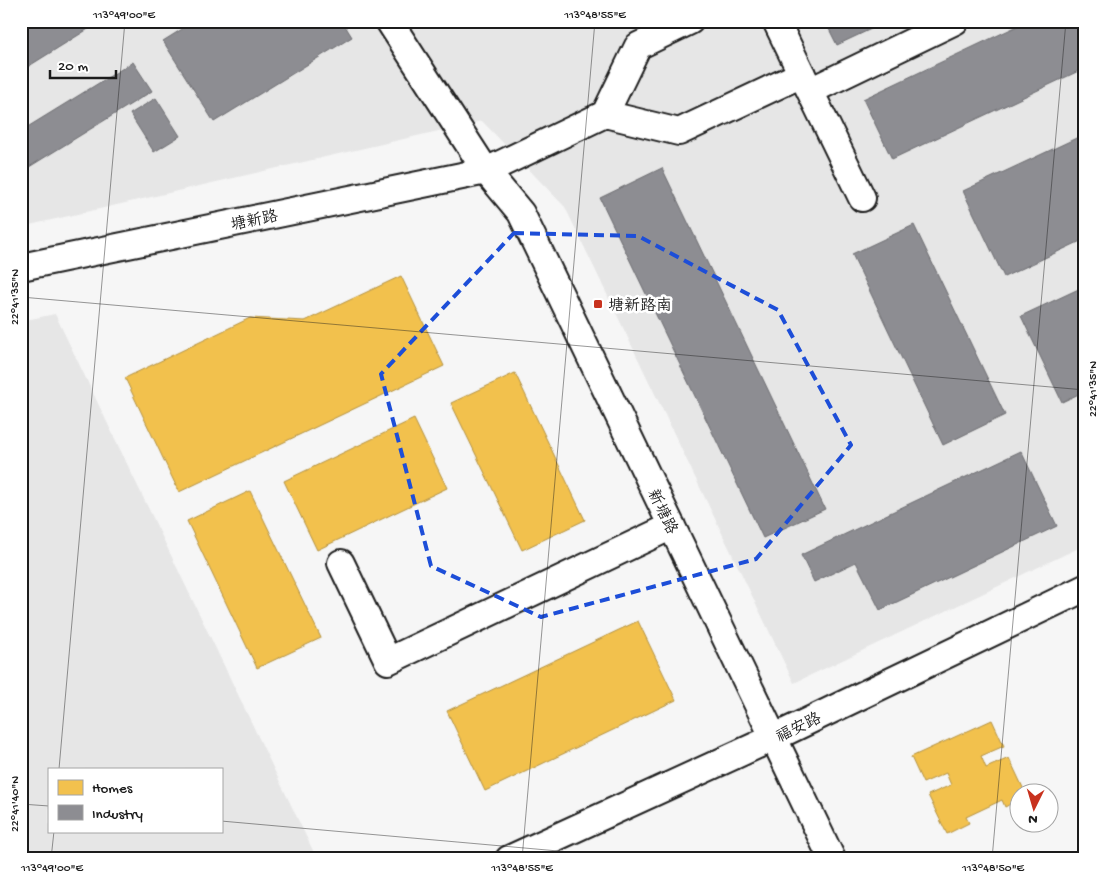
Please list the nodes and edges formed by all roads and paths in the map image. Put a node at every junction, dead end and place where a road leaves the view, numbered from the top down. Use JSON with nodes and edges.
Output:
{"nodes":[{"id":1,"x":389,"y":21,"type":"edge"},
{"id":2,"x":690,"y":21,"type":"edge"},
{"id":3,"x":776,"y":21,"type":"edge"},
{"id":4,"x":955,"y":21,"type":"edge"},
{"id":5,"x":806,"y":82,"type":"junction"},
{"id":6,"x":605,"y":114,"type":"junction"},
{"id":7,"x":486,"y":170,"type":"junction"},
{"id":8,"x":862,"y":198,"type":"dead end"},
{"id":9,"x":23,"y":263,"type":"edge"},
{"id":10,"x":672,"y":526,"type":"junction"},
{"id":11,"x":341,"y":564,"type":"dead end"},
{"id":12,"x":1085,"y":588,"type":"edge"},
{"id":13,"x":775,"y":737,"type":"junction"},
{"id":14,"x":509,"y":859,"type":"edge"},
{"id":15,"x":832,"y":859,"type":"edge"}],
"edges":[{"from":1,"to":7,"type":"street","name":"新塘路"},
{"from":2,"to":6,"type":"street"},
{"from":3,"to":5,"type":"street"},
{"from":4,"to":5,"type":"street"},
{"from":5,"to":6,"type":"street"},
{"from":5,"to":8,"type":"street"},
{"from":6,"to":7,"type":"street","name":"塘新路"},
{"from":7,"to":9,"type":"street","name":"塘新路"},
{"from":7,"to":10,"type":"street","name":"新塘路"},
{"from":10,"to":11,"type":"street"},
{"from":10,"to":13,"type":"street","name":"新塘路"},
{"from":12,"to":13,"type":"street","name":"福安路"},
{"from":13,"to":14,"type":"street","name":"福安路"},
{"from":13,"to":15,"type":"street","name":"新塘路"}]}
